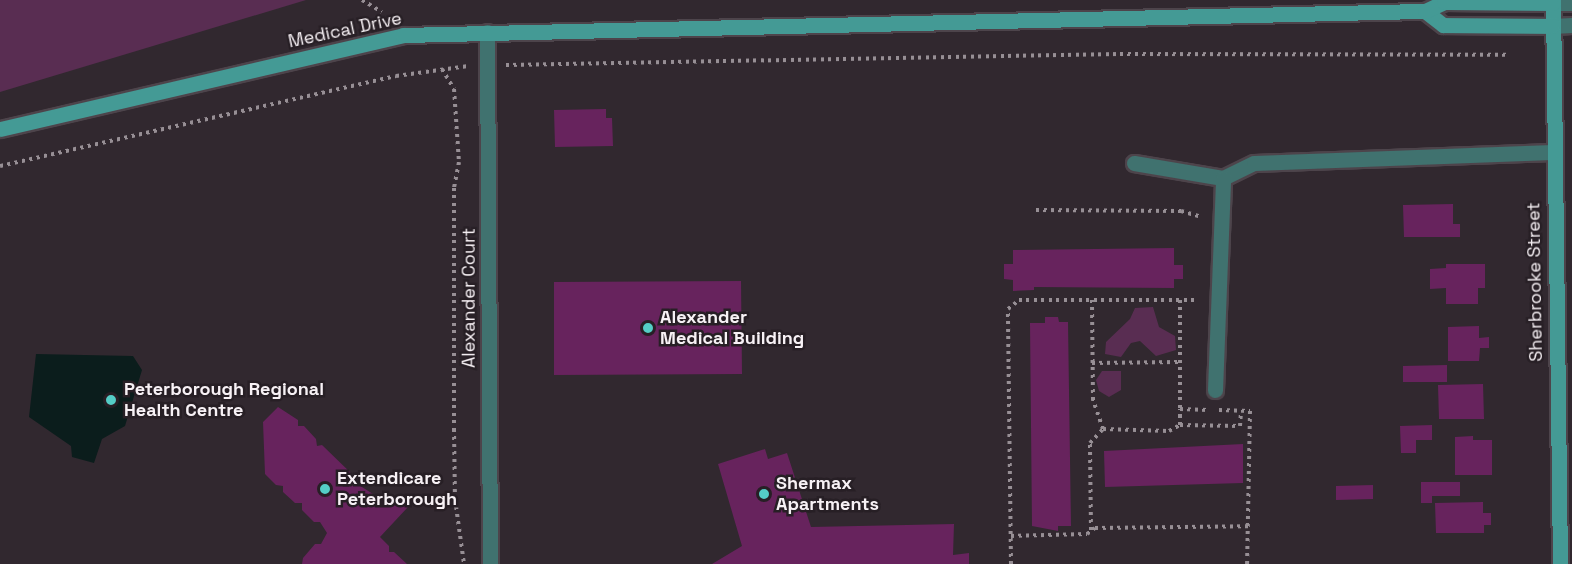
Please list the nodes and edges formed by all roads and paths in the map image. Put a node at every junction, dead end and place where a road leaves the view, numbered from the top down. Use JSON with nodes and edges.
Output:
{"nodes":[{"id":1,"x":362,"y":0,"type":"edge"},
{"id":2,"x":1553,"y":1,"type":"edge"},
{"id":3,"x":1572,"y":3,"type":"edge"},
{"id":4,"x":1425,"y":11,"type":"junction"},
{"id":5,"x":382,"y":12,"type":"dead end"},
{"id":6,"x":1572,"y":25,"type":"edge"},
{"id":7,"x":1552,"y":26,"type":"junction"},
{"id":8,"x":488,"y":32,"type":"junction"},
{"id":9,"x":1506,"y":55,"type":"dead end"},
{"id":10,"x":488,"y":63,"type":"junction"},
{"id":11,"x":442,"y":69,"type":"junction"},
{"id":12,"x":0,"y":129,"type":"edge"},
{"id":13,"x":1552,"y":152,"type":"junction"},
{"id":14,"x":1134,"y":163,"type":"dead end"},
{"id":15,"x":0,"y":166,"type":"edge"},
{"id":16,"x":1223,"y":177,"type":"junction"},
{"id":17,"x":1036,"y":210,"type":"dead end"},
{"id":18,"x":1199,"y":216,"type":"dead end"},
{"id":19,"x":1092,"y":300,"type":"junction"},
{"id":20,"x":1180,"y":300,"type":"junction"},
{"id":21,"x":1219,"y":300,"type":"junction"},
{"id":22,"x":1180,"y":362,"type":"junction"},
{"id":23,"x":1092,"y":363,"type":"junction"},
{"id":24,"x":1215,"y":390,"type":"dead end"},
{"id":25,"x":1180,"y":409,"type":"junction"},
{"id":26,"x":1241,"y":411,"type":"junction"},
{"id":27,"x":1180,"y":425,"type":"junction"},
{"id":28,"x":1103,"y":429,"type":"junction"},
{"id":29,"x":1248,"y":526,"type":"junction"},
{"id":30,"x":1091,"y":531,"type":"junction"},
{"id":31,"x":1011,"y":536,"type":"junction"},
{"id":32,"x":464,"y":564,"type":"edge"},
{"id":33,"x":490,"y":564,"type":"edge"},
{"id":34,"x":1011,"y":564,"type":"edge"},
{"id":35,"x":1247,"y":564,"type":"edge"},
{"id":36,"x":1560,"y":564,"type":"edge"}],
"edges":[{"from":1,"to":5,"type":"path"},
{"from":2,"to":3,"type":"street"},
{"from":2,"to":4,"type":"main road","name":"Medical Drive"},
{"from":2,"to":7,"type":"main road","name":"Sherbrooke Street"},
{"from":4,"to":7,"type":"main road"},
{"from":4,"to":8,"type":"main road","name":"Medical Drive"},
{"from":6,"to":7,"type":"street"},
{"from":7,"to":13,"type":"main road","name":"Sherbrooke Street"},
{"from":8,"to":10,"type":"street","name":"Alexander Court"},
{"from":8,"to":12,"type":"main road","name":"Medical Drive"},
{"from":9,"to":10,"type":"path"},
{"from":10,"to":11,"type":"path"},
{"from":10,"to":33,"type":"street","name":"Alexander Court"},
{"from":11,"to":15,"type":"path"},
{"from":11,"to":32,"type":"path"},
{"from":13,"to":16,"type":"street"},
{"from":13,"to":36,"type":"main road","name":"Sherbrooke Street"},
{"from":14,"to":16,"type":"street"},
{"from":16,"to":21,"type":"street"},
{"from":17,"to":18,"type":"path"},
{"from":19,"to":20,"type":"path"},
{"from":19,"to":23,"type":"path"},
{"from":19,"to":31,"type":"path"},
{"from":20,"to":21,"type":"path"},
{"from":20,"to":22,"type":"path"},
{"from":21,"to":24,"type":"street"},
{"from":22,"to":23,"type":"path"},
{"from":22,"to":25,"type":"path"},
{"from":23,"to":28,"type":"path"},
{"from":25,"to":26,"type":"path"},
{"from":25,"to":27,"type":"path"},
{"from":26,"to":27,"type":"path"},
{"from":26,"to":29,"type":"path"},
{"from":27,"to":28,"type":"path"},
{"from":28,"to":30,"type":"path"},
{"from":29,"to":30,"type":"path"},
{"from":29,"to":35,"type":"path"},
{"from":30,"to":31,"type":"path"},
{"from":31,"to":34,"type":"path"}]}
